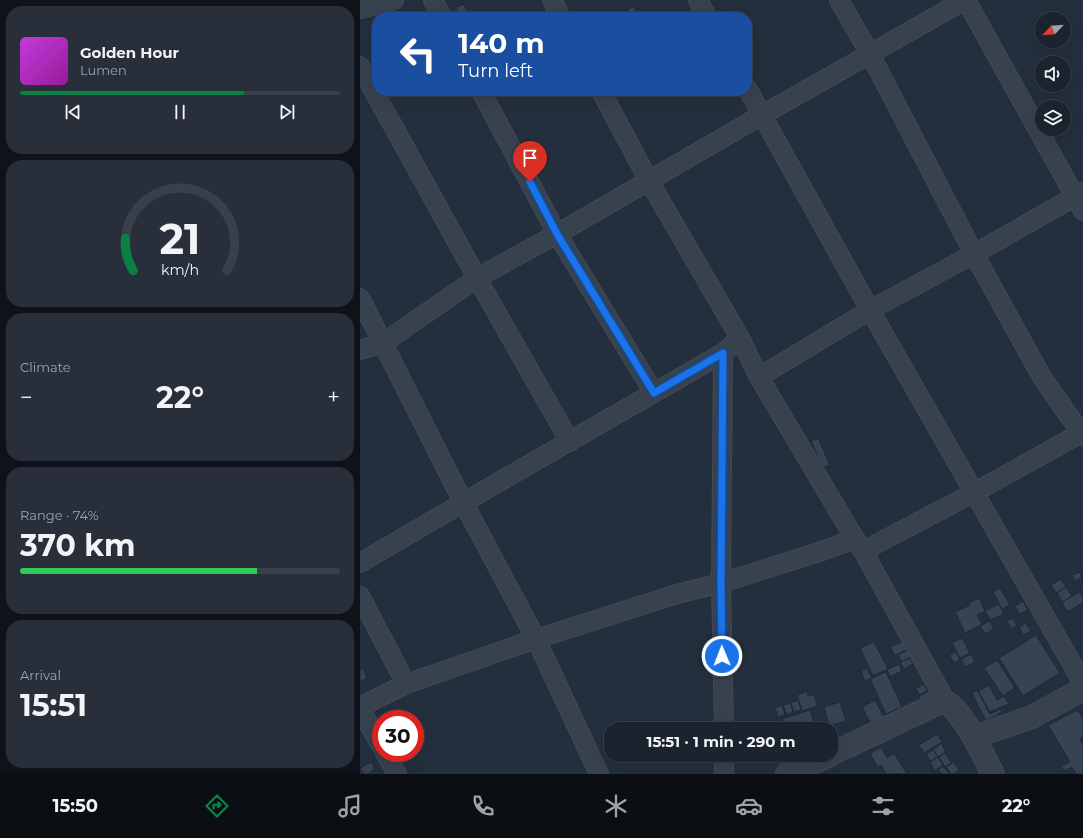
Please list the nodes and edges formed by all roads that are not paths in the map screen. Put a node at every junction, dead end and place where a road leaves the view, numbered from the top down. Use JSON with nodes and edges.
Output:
{"nodes":[{"id":1,"x":394,"y":0,"type":"edge"},
{"id":2,"x":433,"y":0,"type":"edge"},
{"id":3,"x":552,"y":0,"type":"edge"},
{"id":4,"x":698,"y":0,"type":"edge"},
{"id":5,"x":839,"y":0,"type":"edge"},
{"id":6,"x":966,"y":0,"type":"edge"},
{"id":7,"x":360,"y":9,"type":"edge"},
{"id":8,"x":439,"y":12,"type":"edge"},
{"id":9,"x":558,"y":12,"type":"edge"},
{"id":10,"x":704,"y":12,"type":"edge"},
{"id":11,"x":870,"y":54,"type":"junction"},
{"id":12,"x":360,"y":66,"type":"edge"},
{"id":13,"x":372,"y":88,"type":"edge"},
{"id":14,"x":377,"y":96,"type":"edge"},
{"id":15,"x":484,"y":96,"type":"edge"},
{"id":16,"x":604,"y":96,"type":"edge"},
{"id":17,"x":751,"y":96,"type":"edge"},
{"id":18,"x":762,"y":115,"type":"junction"},
{"id":19,"x":649,"y":181,"type":"junction"},
{"id":20,"x":1080,"y":200,"type":"edge"},
{"id":21,"x":557,"y":234,"type":"junction"},
{"id":22,"x":974,"y":254,"type":"junction"},
{"id":23,"x":477,"y":278,"type":"junction"},
{"id":24,"x":360,"y":298,"type":"edge"},
{"id":25,"x":870,"y":310,"type":"junction"},
{"id":26,"x":740,"y":338,"type":"junction"},
{"id":27,"x":383,"y":343,"type":"junction"},
{"id":28,"x":360,"y":350,"type":"edge"},
{"id":29,"x":723,"y":353,"type":"junction"},
{"id":30,"x":759,"y":377,"type":"junction"},
{"id":31,"x":654,"y":393,"type":"junction"},
{"id":32,"x":1083,"y":434,"type":"edge"},
{"id":33,"x":570,"y":442,"type":"junction"},
{"id":34,"x":975,"y":492,"type":"junction"},
{"id":35,"x":463,"y":502,"type":"junction"},
{"id":36,"x":859,"y":545,"type":"junction"},
{"id":37,"x":360,"y":563,"type":"edge"},
{"id":38,"x":721,"y":583,"type":"junction"},
{"id":39,"x":360,"y":596,"type":"edge"},
{"id":40,"x":536,"y":639,"type":"junction"},
{"id":41,"x":1083,"y":682,"type":"edge"},
{"id":42,"x":406,"y":684,"type":"junction"},
{"id":43,"x":1083,"y":688,"type":"edge"},
{"id":44,"x":946,"y":702,"type":"junction"},
{"id":45,"x":360,"y":707,"type":"edge"},
{"id":46,"x":724,"y":722,"type":"edge"},
{"id":47,"x":372,"y":729,"type":"edge"},
{"id":48,"x":974,"y":737,"type":"junction"},
{"id":49,"x":838,"y":751,"type":"edge"},
{"id":50,"x":390,"y":762,"type":"edge"},
{"id":51,"x":724,"y":762,"type":"edge"},
{"id":52,"x":814,"y":762,"type":"edge"},
{"id":53,"x":397,"y":774,"type":"edge"},
{"id":54,"x":599,"y":774,"type":"edge"},
{"id":55,"x":724,"y":774,"type":"edge"},
{"id":56,"x":787,"y":774,"type":"edge"},
{"id":57,"x":994,"y":774,"type":"edge"}],
"edges":[{"from":1,"to":7,"type":"street"},
{"from":2,"to":8,"type":"street"},
{"from":3,"to":9,"type":"street"},
{"from":4,"to":10,"type":"street"},
{"from":5,"to":11,"type":"street"},
{"from":6,"to":11,"type":"street"},
{"from":6,"to":20,"type":"street"},
{"from":11,"to":18,"type":"street"},
{"from":11,"to":22,"type":"street"},
{"from":12,"to":13,"type":"street"},
{"from":14,"to":23,"type":"street"},
{"from":15,"to":21,"type":"street"},
{"from":16,"to":19,"type":"street"},
{"from":17,"to":18,"type":"street"},
{"from":18,"to":19,"type":"street"},
{"from":18,"to":25,"type":"street"},
{"from":19,"to":21,"type":"street"},
{"from":19,"to":26,"type":"street"},
{"from":20,"to":22,"type":"street"},
{"from":21,"to":23,"type":"street"},
{"from":21,"to":31,"type":"street"},
{"from":22,"to":25,"type":"street"},
{"from":22,"to":32,"type":"street"},
{"from":23,"to":27,"type":"street"},
{"from":23,"to":33,"type":"street"},
{"from":24,"to":27,"type":"street"},
{"from":25,"to":30,"type":"street"},
{"from":25,"to":34,"type":"street"},
{"from":26,"to":29,"type":"street"},
{"from":26,"to":30,"type":"street"},
{"from":27,"to":28,"type":"street"},
{"from":27,"to":35,"type":"street"},
{"from":29,"to":31,"type":"street"},
{"from":29,"to":38,"type":"street"},
{"from":30,"to":36,"type":"street"},
{"from":31,"to":33,"type":"street"},
{"from":32,"to":34,"type":"street"},
{"from":33,"to":35,"type":"street"},
{"from":34,"to":36,"type":"street"},
{"from":34,"to":41,"type":"street"},
{"from":35,"to":37,"type":"street"},
{"from":35,"to":40,"type":"street"},
{"from":36,"to":38,"type":"street"},
{"from":36,"to":44,"type":"street"},
{"from":38,"to":40,"type":"street"},
{"from":38,"to":46,"type":"street"},
{"from":39,"to":42,"type":"street"},
{"from":40,"to":42,"type":"street"},
{"from":40,"to":54,"type":"street"},
{"from":42,"to":45,"type":"street"},
{"from":43,"to":48,"type":"street"},
{"from":44,"to":48,"type":"street"},
{"from":44,"to":49,"type":"street"},
{"from":45,"to":47,"type":"street"},
{"from":48,"to":57,"type":"street"},
{"from":50,"to":53,"type":"street"},
{"from":51,"to":55,"type":"street"},
{"from":52,"to":56,"type":"street"}]}
